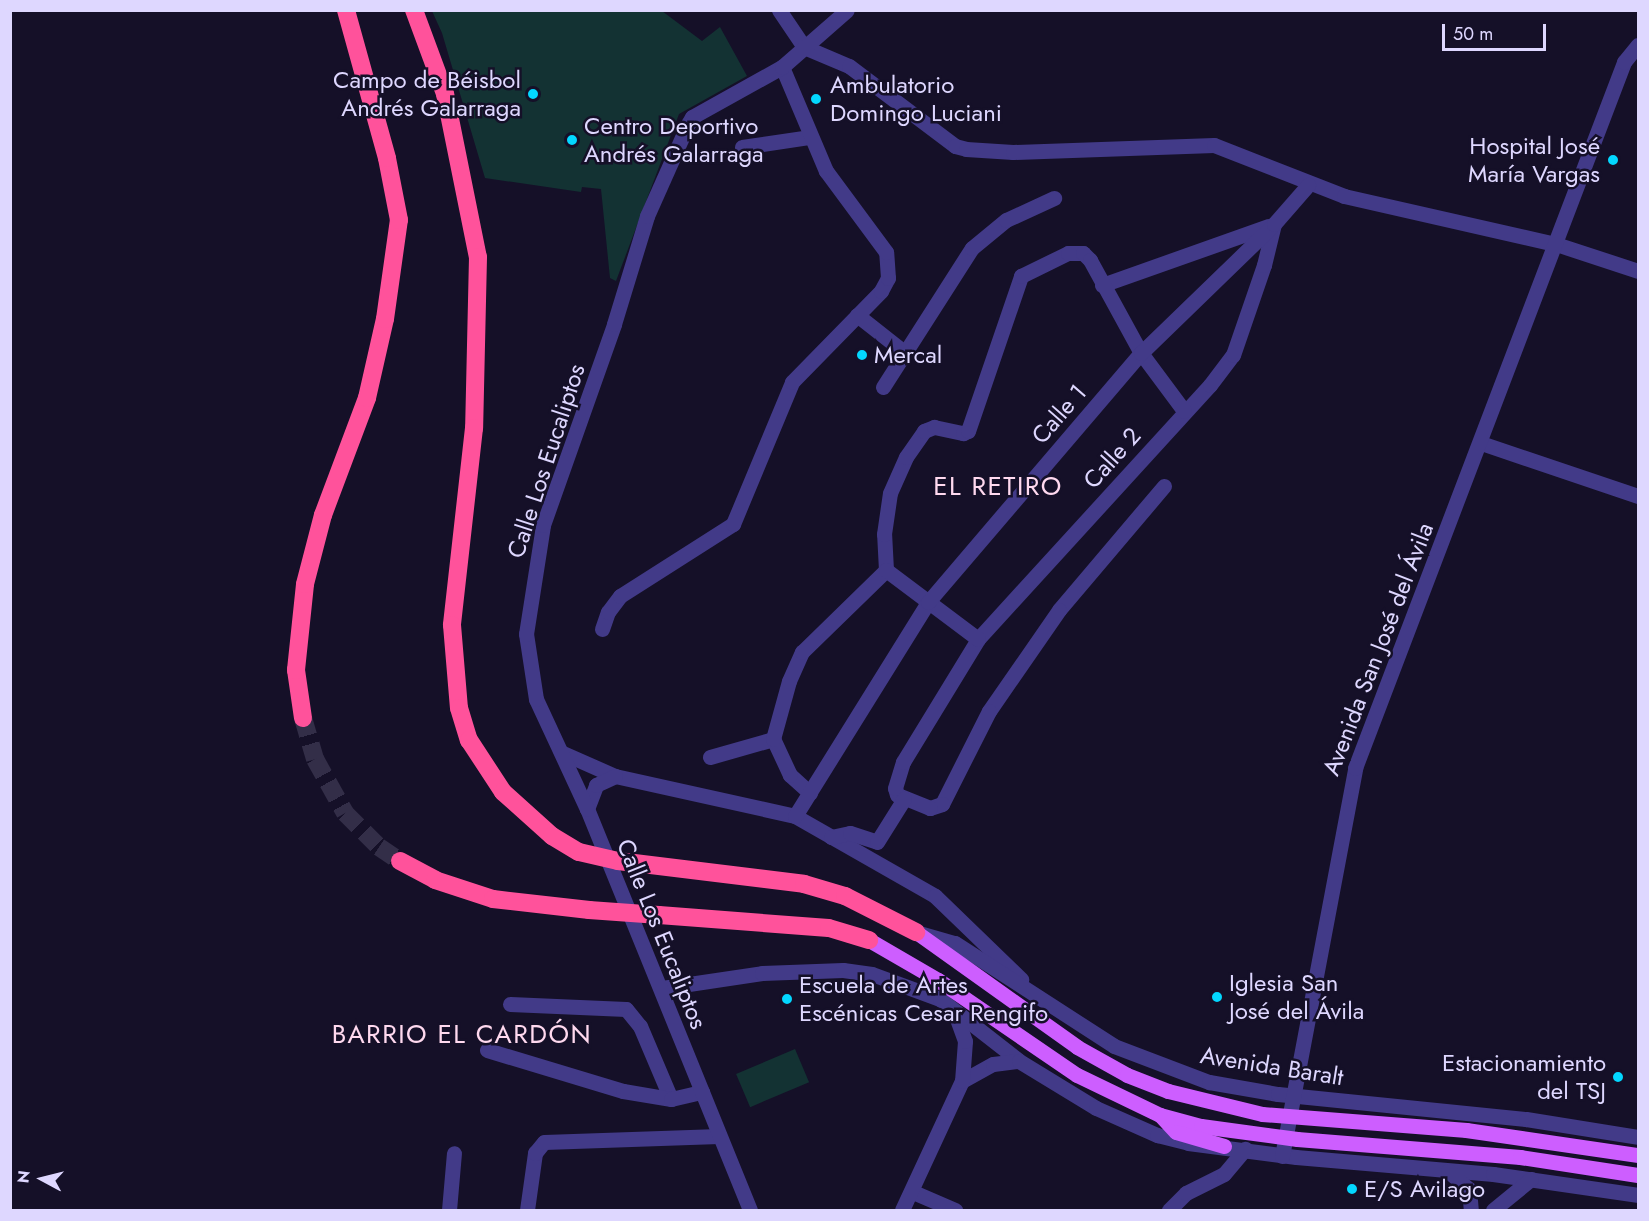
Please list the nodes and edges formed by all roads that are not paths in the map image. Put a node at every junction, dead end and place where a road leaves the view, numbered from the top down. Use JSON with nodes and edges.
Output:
{"nodes":[{"id":1,"x":346,"y":10,"type":"edge"},
{"id":2,"x":414,"y":10,"type":"edge"},
{"id":3,"x":847,"y":10,"type":"edge"},
{"id":4,"x":784,"y":12,"type":"edge"},
{"id":5,"x":1638,"y":45,"type":"edge"},
{"id":6,"x":804,"y":47,"type":"junction"},
{"id":7,"x":782,"y":67,"type":"junction"},
{"id":8,"x":810,"y":137,"type":"junction"},
{"id":9,"x":742,"y":147,"type":"dead end"},
{"id":10,"x":1308,"y":185,"type":"junction"},
{"id":11,"x":1054,"y":198,"type":"dead end"},
{"id":12,"x":1274,"y":224,"type":"junction"},
{"id":13,"x":1556,"y":244,"type":"junction"},
{"id":14,"x":1638,"y":271,"type":"edge"},
{"id":15,"x":1102,"y":285,"type":"junction"},
{"id":16,"x":857,"y":315,"type":"junction"},
{"id":17,"x":904,"y":352,"type":"junction"},
{"id":18,"x":1141,"y":353,"type":"junction"},
{"id":19,"x":883,"y":387,"type":"dead end"},
{"id":20,"x":1184,"y":411,"type":"junction"},
{"id":21,"x":1481,"y":443,"type":"junction"},
{"id":22,"x":1164,"y":486,"type":"dead end"},
{"id":23,"x":1638,"y":496,"type":"edge"},
{"id":24,"x":886,"y":570,"type":"junction"},
{"id":25,"x":928,"y":602,"type":"junction"},
{"id":26,"x":602,"y":629,"type":"dead end"},
{"id":27,"x":978,"y":639,"type":"junction"},
{"id":28,"x":303,"y":718,"type":"tunnel mouth"},
{"id":29,"x":774,"y":739,"type":"junction"},
{"id":30,"x":563,"y":753,"type":"junction"},
{"id":31,"x":710,"y":757,"type":"dead end"},
{"id":32,"x":615,"y":776,"type":"junction"},
{"id":33,"x":810,"y":793,"type":"junction"},
{"id":34,"x":900,"y":797,"type":"junction"},
{"id":35,"x":587,"y":809,"type":"junction"},
{"id":36,"x":795,"y":816,"type":"junction"},
{"id":37,"x":831,"y":837,"type":"junction"},
{"id":38,"x":400,"y":861,"type":"tunnel mouth"},
{"id":39,"x":916,"y":932,"type":"junction"},
{"id":40,"x":869,"y":940,"type":"joint"},
{"id":41,"x":662,"y":988,"type":"junction"},
{"id":42,"x":940,"y":999,"type":"junction"},
{"id":43,"x":1044,"y":1002,"type":"junction"},
{"id":44,"x":510,"y":1004,"type":"dead end"},
{"id":45,"x":487,"y":1050,"type":"dead end"},
{"id":46,"x":1019,"y":1061,"type":"junction"},
{"id":47,"x":962,"y":1081,"type":"junction"},
{"id":48,"x":702,"y":1092,"type":"junction"},
{"id":49,"x":1291,"y":1095,"type":"junction"},
{"id":50,"x":671,"y":1099,"type":"junction"},
{"id":51,"x":1160,"y":1115,"type":"junction"},
{"id":52,"x":1288,"y":1117,"type":"junction"},
{"id":53,"x":719,"y":1136,"type":"junction"},
{"id":54,"x":1285,"y":1137,"type":"junction"},
{"id":55,"x":1638,"y":1137,"type":"edge"},
{"id":56,"x":1224,"y":1146,"type":"junction"},
{"id":57,"x":1245,"y":1149,"type":"junction"},
{"id":58,"x":454,"y":1153,"type":"dead end"},
{"id":59,"x":1638,"y":1155,"type":"edge"},
{"id":60,"x":1282,"y":1156,"type":"junction"},
{"id":61,"x":1448,"y":1171,"type":"junction"},
{"id":62,"x":1638,"y":1174,"type":"edge"},
{"id":63,"x":1531,"y":1179,"type":"junction"},
{"id":64,"x":913,"y":1192,"type":"junction"},
{"id":65,"x":1638,"y":1195,"type":"edge"},
{"id":66,"x":1510,"y":1204,"type":"edge"},
{"id":67,"x":449,"y":1210,"type":"edge"},
{"id":68,"x":527,"y":1210,"type":"edge"},
{"id":69,"x":750,"y":1210,"type":"edge"},
{"id":70,"x":902,"y":1210,"type":"edge"},
{"id":71,"x":955,"y":1210,"type":"edge"},
{"id":72,"x":1169,"y":1210,"type":"edge"},
{"id":73,"x":1471,"y":1210,"type":"edge"},
{"id":74,"x":1493,"y":1210,"type":"edge"}],
"edges":[{"from":1,"to":28,"type":"highway"},
{"from":2,"to":39,"type":"highway","bridge":true},
{"from":3,"to":6,"type":"street","name":"Calle Los Eucaliptos"},
{"from":4,"to":6,"type":"street"},
{"from":5,"to":13,"type":"street","name":"Avenida San José del Ávila"},
{"from":6,"to":7,"type":"street","name":"Calle Los Eucaliptos"},
{"from":6,"to":10,"type":"street"},
{"from":7,"to":8,"type":"street"},
{"from":7,"to":30,"type":"street","name":"Calle Los Eucaliptos"},
{"from":8,"to":9,"type":"street"},
{"from":8,"to":16,"type":"street"},
{"from":10,"to":12,"type":"street","name":"Calle 1"},
{"from":10,"to":13,"type":"street"},
{"from":11,"to":17,"type":"street"},
{"from":12,"to":15,"type":"street"},
{"from":12,"to":18,"type":"street","name":"Calle 1"},
{"from":12,"to":20,"type":"street","name":"Calle 2"},
{"from":13,"to":14,"type":"street"},
{"from":13,"to":21,"type":"street","name":"Avenida San José del Ávila"},
{"from":15,"to":18,"type":"street"},
{"from":15,"to":24,"type":"street"},
{"from":16,"to":17,"type":"street"},
{"from":16,"to":26,"type":"street"},
{"from":17,"to":19,"type":"street"},
{"from":18,"to":20,"type":"street"},
{"from":18,"to":25,"type":"street","name":"Calle 1"},
{"from":20,"to":27,"type":"street","name":"Calle 2"},
{"from":21,"to":23,"type":"street"},
{"from":21,"to":49,"type":"street","name":"Avenida San José del Ávila"},
{"from":22,"to":34,"type":"street"},
{"from":24,"to":25,"type":"street"},
{"from":24,"to":29,"type":"street"},
{"from":25,"to":27,"type":"street"},
{"from":25,"to":33,"type":"street","name":"Calle 1"},
{"from":27,"to":34,"type":"street","name":"Calle 2"},
{"from":29,"to":31,"type":"street"},
{"from":29,"to":33,"type":"street"},
{"from":30,"to":32,"type":"street"},
{"from":30,"to":35,"type":"street","name":"Calle Los Eucaliptos"},
{"from":32,"to":35,"type":"street"},
{"from":32,"to":36,"type":"street"},
{"from":33,"to":36,"type":"street","name":"Calle 1"},
{"from":34,"to":37,"type":"street"},
{"from":35,"to":41,"type":"street","name":"Calle Los Eucaliptos"},
{"from":36,"to":37,"type":"street"},
{"from":37,"to":43,"type":"street"},
{"from":38,"to":40,"type":"highway","bridge":true},
{"from":39,"to":43,"type":"street","name":"Avenida Baralt"},
{"from":39,"to":52,"type":"main road","name":"Avenida Baralt"},
{"from":40,"to":51,"type":"main road"},
{"from":41,"to":42,"type":"street"},
{"from":41,"to":48,"type":"street","name":"Calle Los Eucaliptos"},
{"from":42,"to":46,"type":"street"},
{"from":42,"to":47,"type":"street"},
{"from":43,"to":49,"type":"street","name":"Avenida Baralt"},
{"from":44,"to":50,"type":"street"},
{"from":45,"to":50,"type":"street"},
{"from":46,"to":47,"type":"street"},
{"from":46,"to":56,"type":"street"},
{"from":47,"to":64,"type":"street"},
{"from":48,"to":50,"type":"street"},
{"from":48,"to":53,"type":"street","name":"Calle Los Eucaliptos"},
{"from":49,"to":52,"type":"street","name":"Avenida San José del Ávila"},
{"from":49,"to":55,"type":"street","name":"Avenida Baralt"},
{"from":51,"to":54,"type":"main road"},
{"from":51,"to":56,"type":"main road"},
{"from":52,"to":54,"type":"street","name":"Avenida San José del Ávila"},
{"from":52,"to":59,"type":"main road","name":"Avenida Baralt"},
{"from":53,"to":68,"type":"street"},
{"from":53,"to":69,"type":"street","name":"Calle Los Eucaliptos"},
{"from":54,"to":60,"type":"street","name":"Avenida San José del Ávila"},
{"from":54,"to":62,"type":"main road"},
{"from":56,"to":57,"type":"street"},
{"from":57,"to":60,"type":"street"},
{"from":57,"to":72,"type":"street"},
{"from":58,"to":67,"type":"street"},
{"from":60,"to":61,"type":"street"},
{"from":61,"to":63,"type":"street"},
{"from":61,"to":73,"type":"street"},
{"from":63,"to":65,"type":"street"},
{"from":63,"to":66,"type":"street"},
{"from":64,"to":70,"type":"street"},
{"from":64,"to":71,"type":"street"},
{"from":66,"to":74,"type":"street"}]}
